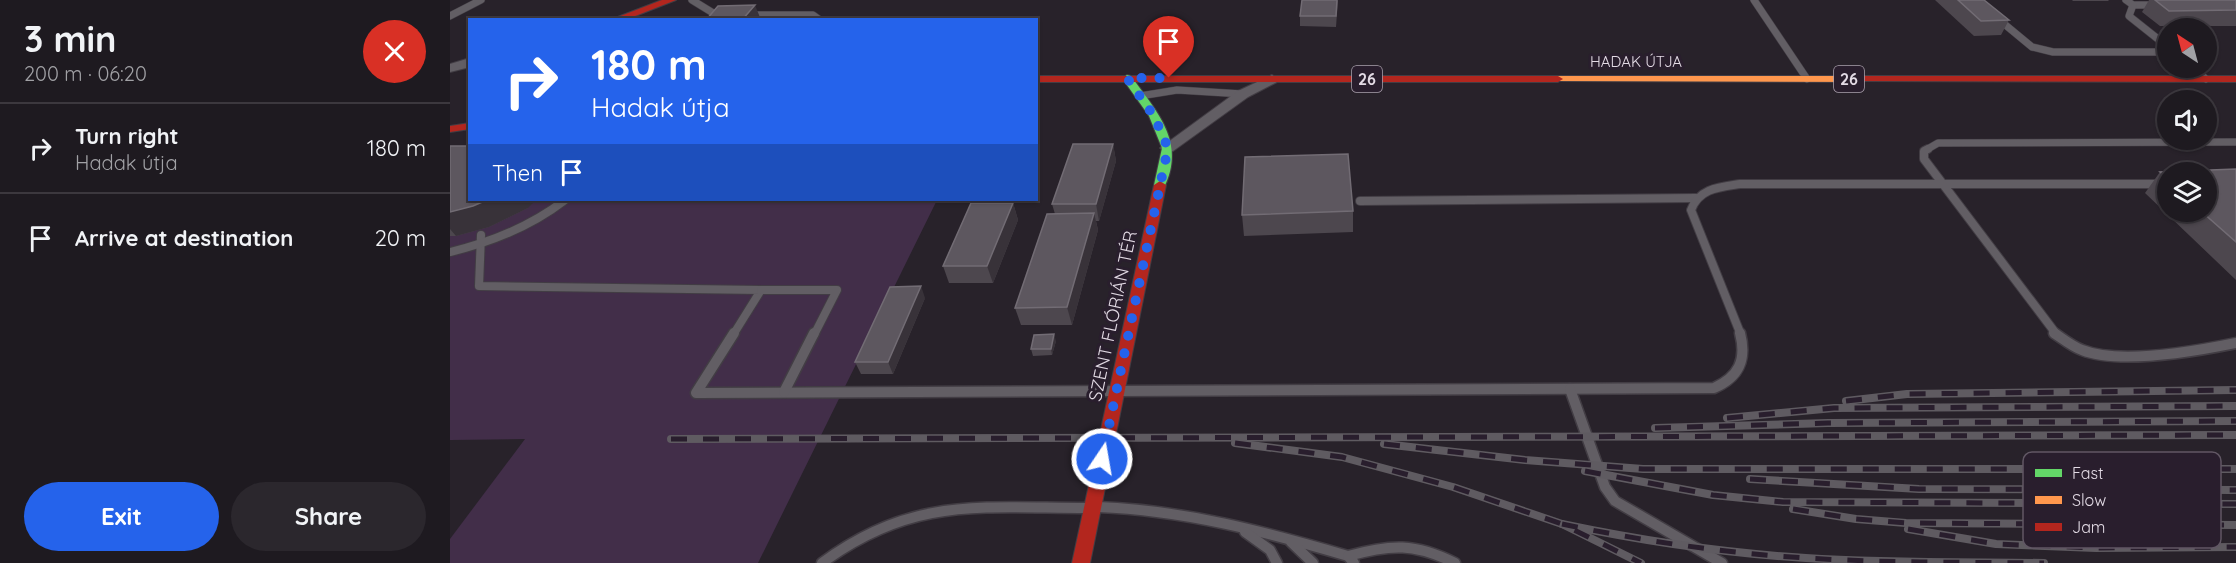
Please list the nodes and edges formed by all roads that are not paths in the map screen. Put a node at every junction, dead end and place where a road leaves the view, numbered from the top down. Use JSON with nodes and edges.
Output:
{"nodes":[{"id":1,"x":481,"y":0,"type":"edge"},
{"id":2,"x":671,"y":0,"type":"edge"},
{"id":3,"x":692,"y":0,"type":"edge"},
{"id":4,"x":1754,"y":0,"type":"edge"},
{"id":5,"x":2126,"y":0,"type":"edge"},
{"id":6,"x":2167,"y":4,"type":"edge"},
{"id":7,"x":2133,"y":6,"type":"junction"},
{"id":8,"x":741,"y":15,"type":"edge"},
{"id":9,"x":1994,"y":15,"type":"edge"},
{"id":10,"x":450,"y":16,"type":"edge"},
{"id":11,"x":729,"y":16,"type":"edge"},
{"id":12,"x":620,"y":18,"type":"edge"},
{"id":13,"x":716,"y":18,"type":"edge"},
{"id":14,"x":817,"y":18,"type":"edge"},
{"id":15,"x":2157,"y":38,"type":"edge"},
{"id":16,"x":2157,"y":52,"type":"edge"},
{"id":17,"x":468,"y":62,"type":"edge"},
{"id":18,"x":450,"y":67,"type":"edge"},
{"id":19,"x":1127,"y":78,"type":"junction"},
{"id":20,"x":1038,"y":79,"type":"edge"},
{"id":21,"x":1272,"y":79,"type":"junction"},
{"id":22,"x":1807,"y":79,"type":"junction"},
{"id":23,"x":2206,"y":79,"type":"joint"},
{"id":24,"x":2236,"y":79,"type":"edge"},
{"id":25,"x":1243,"y":94,"type":"junction"},
{"id":26,"x":1140,"y":96,"type":"junction"},
{"id":27,"x":468,"y":126,"type":"edge"},
{"id":28,"x":450,"y":129,"type":"edge"},
{"id":29,"x":2236,"y":142,"type":"edge"},
{"id":30,"x":1168,"y":148,"type":"junction"},
{"id":31,"x":1942,"y":184,"type":"junction"},
{"id":32,"x":2157,"y":184,"type":"edge"},
{"id":33,"x":1696,"y":198,"type":"junction"},
{"id":34,"x":564,"y":201,"type":"edge"},
{"id":35,"x":1360,"y":201,"type":"dead end"},
{"id":36,"x":481,"y":240,"type":"junction"},
{"id":37,"x":450,"y":252,"type":"edge"},
{"id":38,"x":761,"y":290,"type":"junction"},
{"id":39,"x":2236,"y":343,"type":"edge"},
{"id":40,"x":1570,"y":389,"type":"junction"},
{"id":41,"x":784,"y":392,"type":"junction"},
{"id":42,"x":1117,"y":392,"type":"junction"},
{"id":43,"x":1092,"y":507,"type":"junction"},
{"id":44,"x":1241,"y":529,"type":"junction"},
{"id":45,"x":1286,"y":538,"type":"junction"},
{"id":46,"x":1351,"y":560,"type":"edge"},
{"id":47,"x":822,"y":563,"type":"edge"},
{"id":48,"x":1081,"y":563,"type":"edge"},
{"id":49,"x":1277,"y":563,"type":"edge"},
{"id":50,"x":1312,"y":563,"type":"edge"},
{"id":51,"x":1455,"y":563,"type":"edge"},
{"id":52,"x":1722,"y":563,"type":"edge"}],
"edges":[{"from":1,"to":10,"type":"lane"},
{"from":2,"to":12,"type":"main road"},
{"from":3,"to":13,"type":"lane"},
{"from":4,"to":22,"type":"lane"},
{"from":5,"to":7,"type":"lane"},
{"from":6,"to":7,"type":"lane"},
{"from":7,"to":15,"type":"lane"},
{"from":8,"to":14,"type":"lane"},
{"from":9,"to":16,"type":"lane"},
{"from":11,"to":13,"type":"lane"},
{"from":17,"to":18,"type":"street"},
{"from":19,"to":20,"type":"main road","name":"HADAK ÚTJA","number":"26"},
{"from":19,"to":21,"type":"main road","name":"HADAK ÚTJA","number":"26"},
{"from":19,"to":26,"type":"main road"},
{"from":21,"to":22,"type":"main road","name":"HADAK ÚTJA","number":"26"},
{"from":21,"to":25,"type":"street"},
{"from":22,"to":23,"type":"main road","name":"HADAK ÚTJA","number":"26"},
{"from":23,"to":24,"type":"main road","name":"HADAK ÚTJA","number":"26"},
{"from":25,"to":26,"type":"lane"},
{"from":25,"to":30,"type":"street"},
{"from":26,"to":30,"type":"main road"},
{"from":27,"to":28,"type":"main road"},
{"from":29,"to":31,"type":"lane"},
{"from":30,"to":42,"type":"main road","name":"SZENT FLÓRIÁN TÉR"},
{"from":31,"to":32,"type":"lane"},
{"from":31,"to":33,"type":"lane"},
{"from":31,"to":39,"type":"lane"},
{"from":33,"to":35,"type":"lane"},
{"from":33,"to":40,"type":"lane"},
{"from":34,"to":36,"type":"lane"},
{"from":36,"to":37,"type":"lane"},
{"from":36,"to":38,"type":"lane"},
{"from":38,"to":41,"type":"lane"},
{"from":38,"to":41,"type":"lane"},
{"from":40,"to":42,"type":"lane"},
{"from":40,"to":52,"type":"lane"},
{"from":41,"to":42,"type":"lane"},
{"from":42,"to":43,"type":"main road","name":"SZENT FLÓRIÁN TÉR"},
{"from":43,"to":44,"type":"lane"},
{"from":43,"to":47,"type":"lane"},
{"from":43,"to":48,"type":"main road","name":"SZENT FLÓRIÁN TÉR"},
{"from":44,"to":45,"type":"lane"},
{"from":44,"to":49,"type":"lane"},
{"from":45,"to":46,"type":"lane"},
{"from":45,"to":50,"type":"lane"},
{"from":46,"to":51,"type":"lane"}]}
